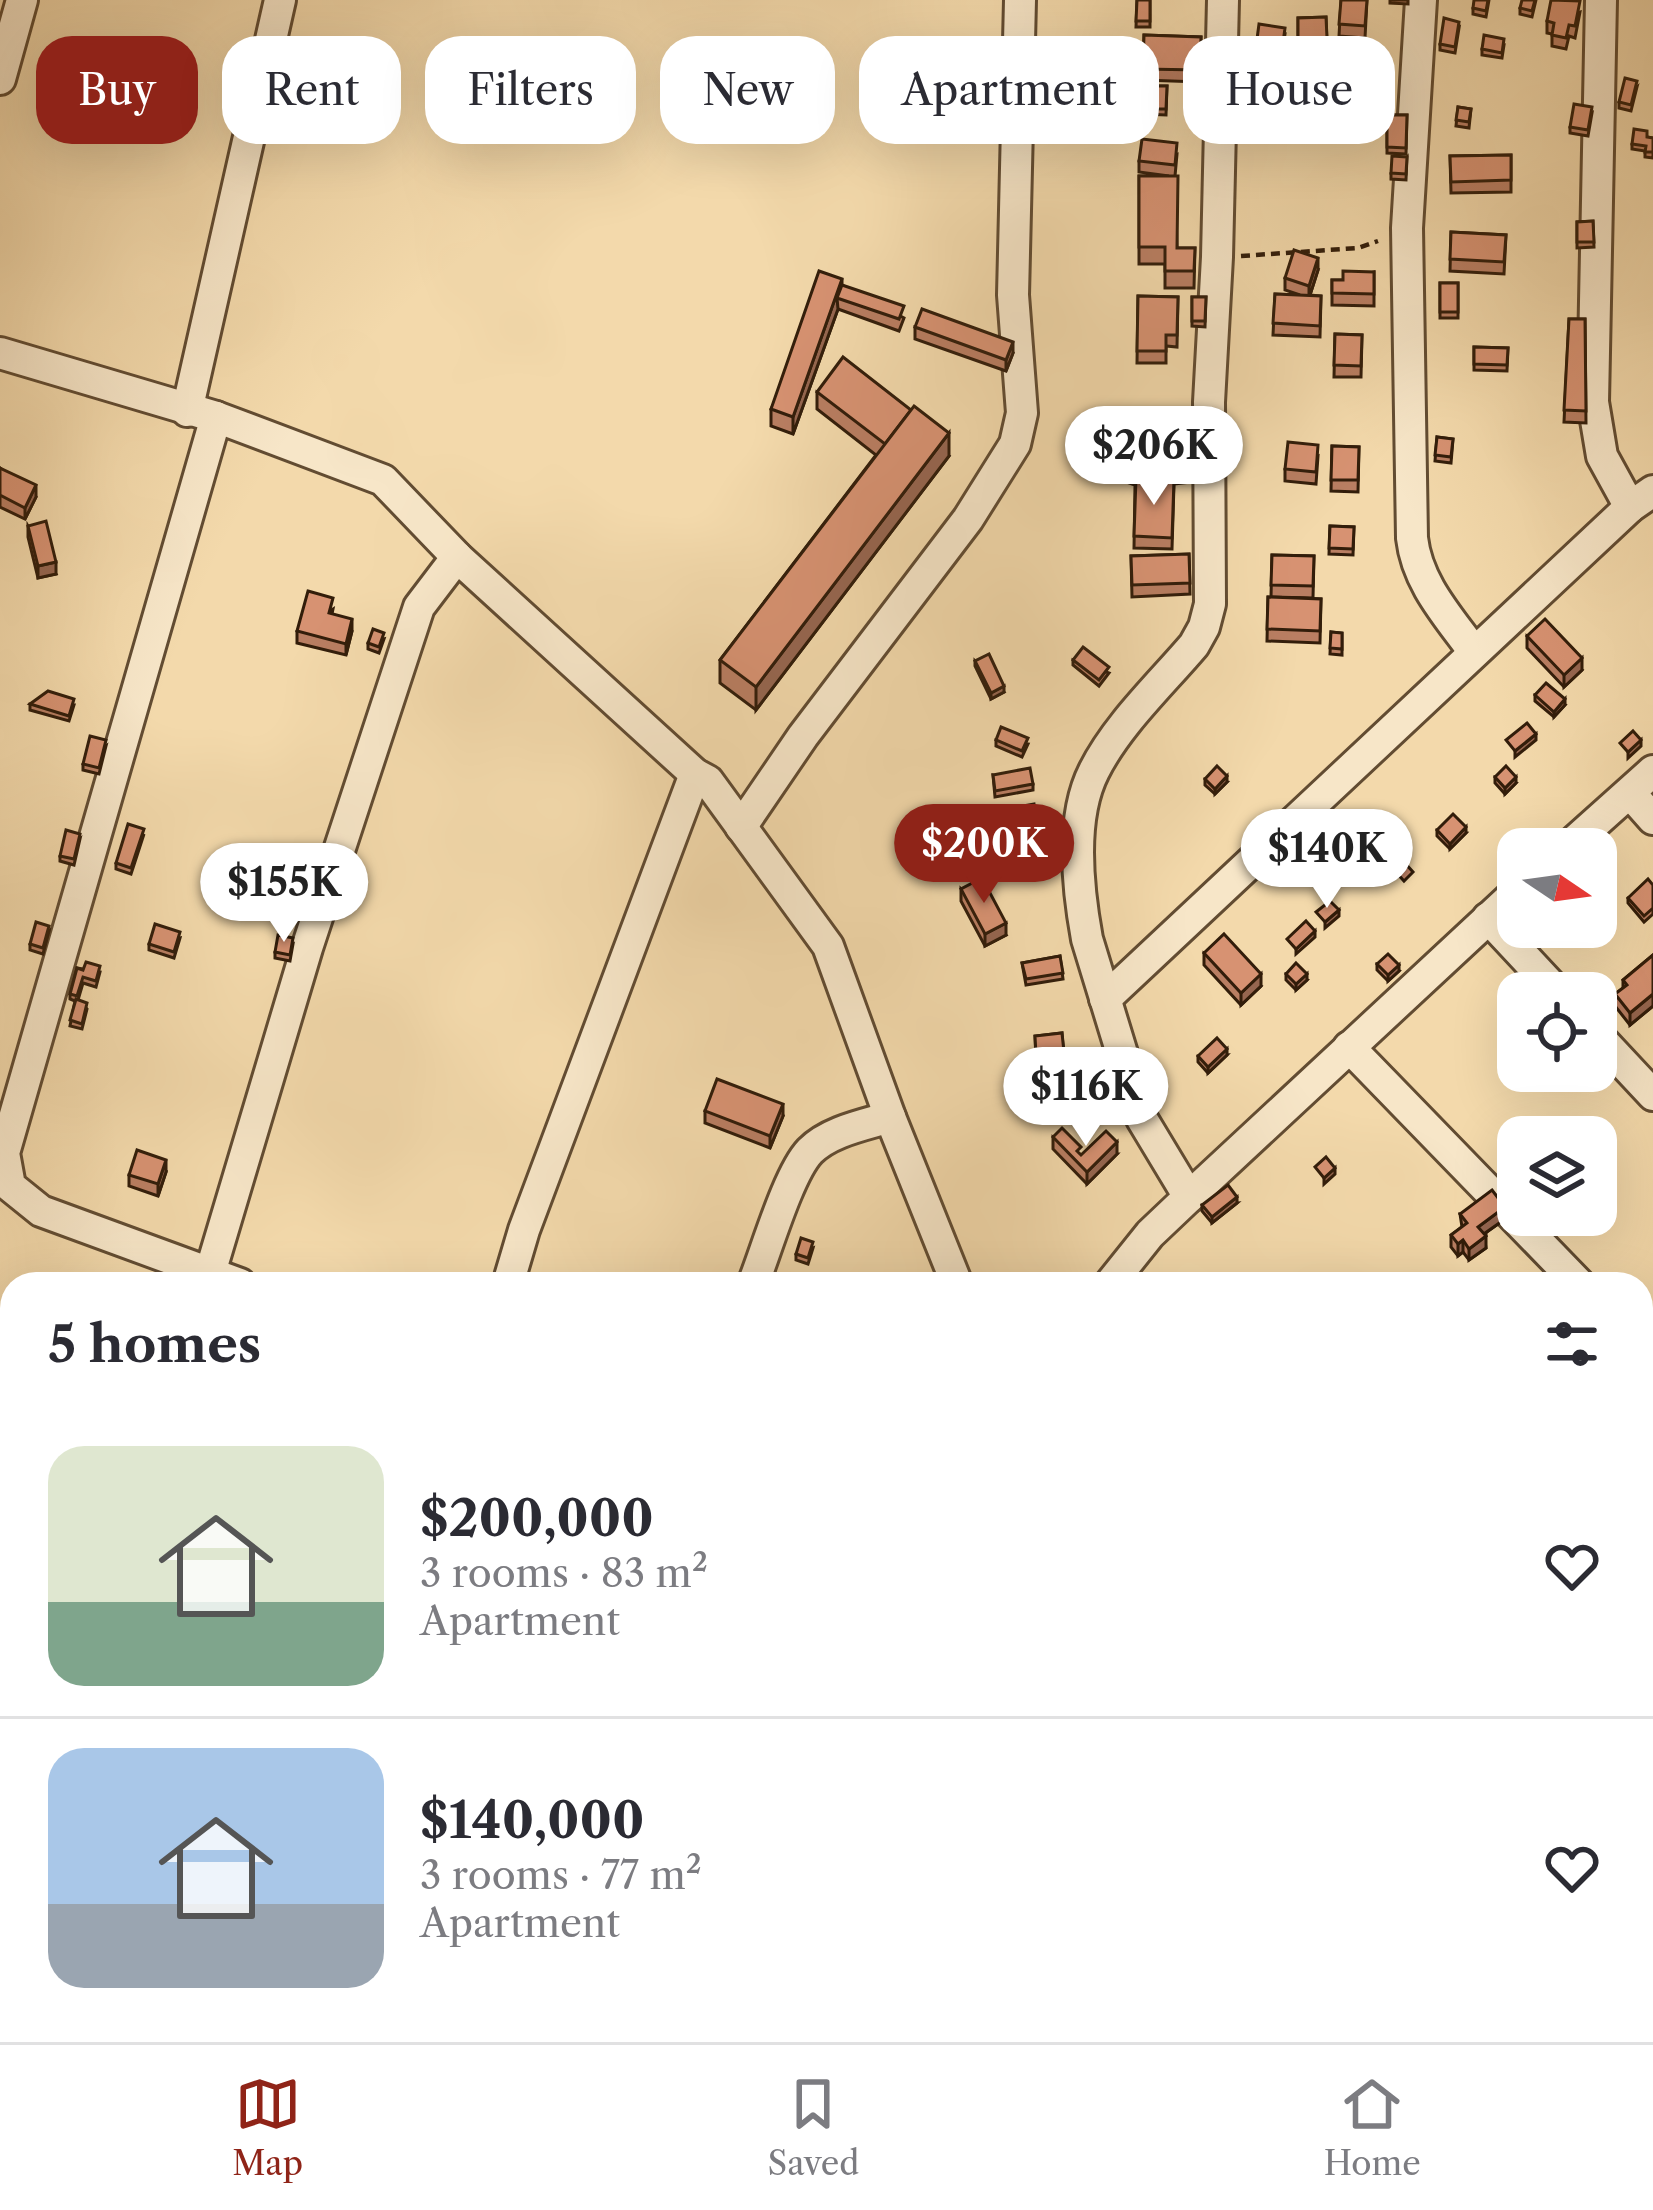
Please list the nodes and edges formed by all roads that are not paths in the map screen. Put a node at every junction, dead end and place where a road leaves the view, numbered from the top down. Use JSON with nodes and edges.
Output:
{"nodes":[{"id":1,"x":22,"y":0,"type":"edge"},
{"id":2,"x":280,"y":0,"type":"edge"},
{"id":3,"x":1020,"y":0,"type":"edge"},
{"id":4,"x":1222,"y":0,"type":"edge"},
{"id":5,"x":1421,"y":0,"type":"edge"},
{"id":6,"x":1601,"y":0,"type":"edge"},
{"id":7,"x":0,"y":79,"type":"edge"},
{"id":8,"x":0,"y":353,"type":"edge"},
{"id":9,"x":202,"y":414,"type":"junction"},
{"id":10,"x":1641,"y":499,"type":"edge"},
{"id":11,"x":457,"y":557,"type":"junction"},
{"id":12,"x":1474,"y":652,"type":"junction"},
{"id":13,"x":1653,"y":771,"type":"edge"},
{"id":14,"x":695,"y":774,"type":"junction"},
{"id":15,"x":1630,"y":793,"type":"junction"},
{"id":16,"x":1653,"y":819,"type":"edge"},
{"id":17,"x":741,"y":826,"type":"junction"},
{"id":18,"x":1590,"y":828,"type":"edge"},
{"id":19,"x":1497,"y":910,"type":"edge"},
{"id":20,"x":1488,"y":918,"type":"junction"},
{"id":21,"x":1538,"y":972,"type":"edge"},
{"id":22,"x":1105,"y":999,"type":"junction"},
{"id":23,"x":1349,"y":1047,"type":"junction"},
{"id":24,"x":1617,"y":1056,"type":"edge"},
{"id":25,"x":1653,"y":1095,"type":"edge"},
{"id":26,"x":890,"y":1117,"type":"junction"},
{"id":27,"x":1189,"y":1197,"type":"junction"},
{"id":28,"x":207,"y":1272,"type":"edge"},
{"id":29,"x":210,"y":1272,"type":"edge"},
{"id":30,"x":512,"y":1272,"type":"edge"},
{"id":31,"x":758,"y":1272,"type":"edge"},
{"id":32,"x":952,"y":1272,"type":"edge"},
{"id":33,"x":1120,"y":1272,"type":"edge"},
{"id":34,"x":1567,"y":1272,"type":"edge"}],
"edges":[{"from":1,"to":7,"type":"street"},
{"from":2,"to":9,"type":"street"},
{"from":3,"to":17,"type":"street"},
{"from":4,"to":22,"type":"street"},
{"from":5,"to":12,"type":"street"},
{"from":6,"to":10,"type":"street"},
{"from":8,"to":9,"type":"street"},
{"from":9,"to":11,"type":"street"},
{"from":9,"to":28,"type":"street"},
{"from":10,"to":12,"type":"street"},
{"from":11,"to":14,"type":"street"},
{"from":11,"to":29,"type":"street"},
{"from":12,"to":22,"type":"street"},
{"from":13,"to":15,"type":"street"},
{"from":14,"to":17,"type":"street"},
{"from":14,"to":30,"type":"street"},
{"from":15,"to":16,"type":"street"},
{"from":15,"to":18,"type":"street"},
{"from":17,"to":26,"type":"street"},
{"from":19,"to":20,"type":"street"},
{"from":20,"to":21,"type":"street"},
{"from":20,"to":23,"type":"street"},
{"from":22,"to":27,"type":"street"},
{"from":23,"to":27,"type":"street"},
{"from":23,"to":34,"type":"street"},
{"from":24,"to":25,"type":"street"},
{"from":26,"to":31,"type":"street"},
{"from":26,"to":32,"type":"street"},
{"from":27,"to":33,"type":"street"}]}
